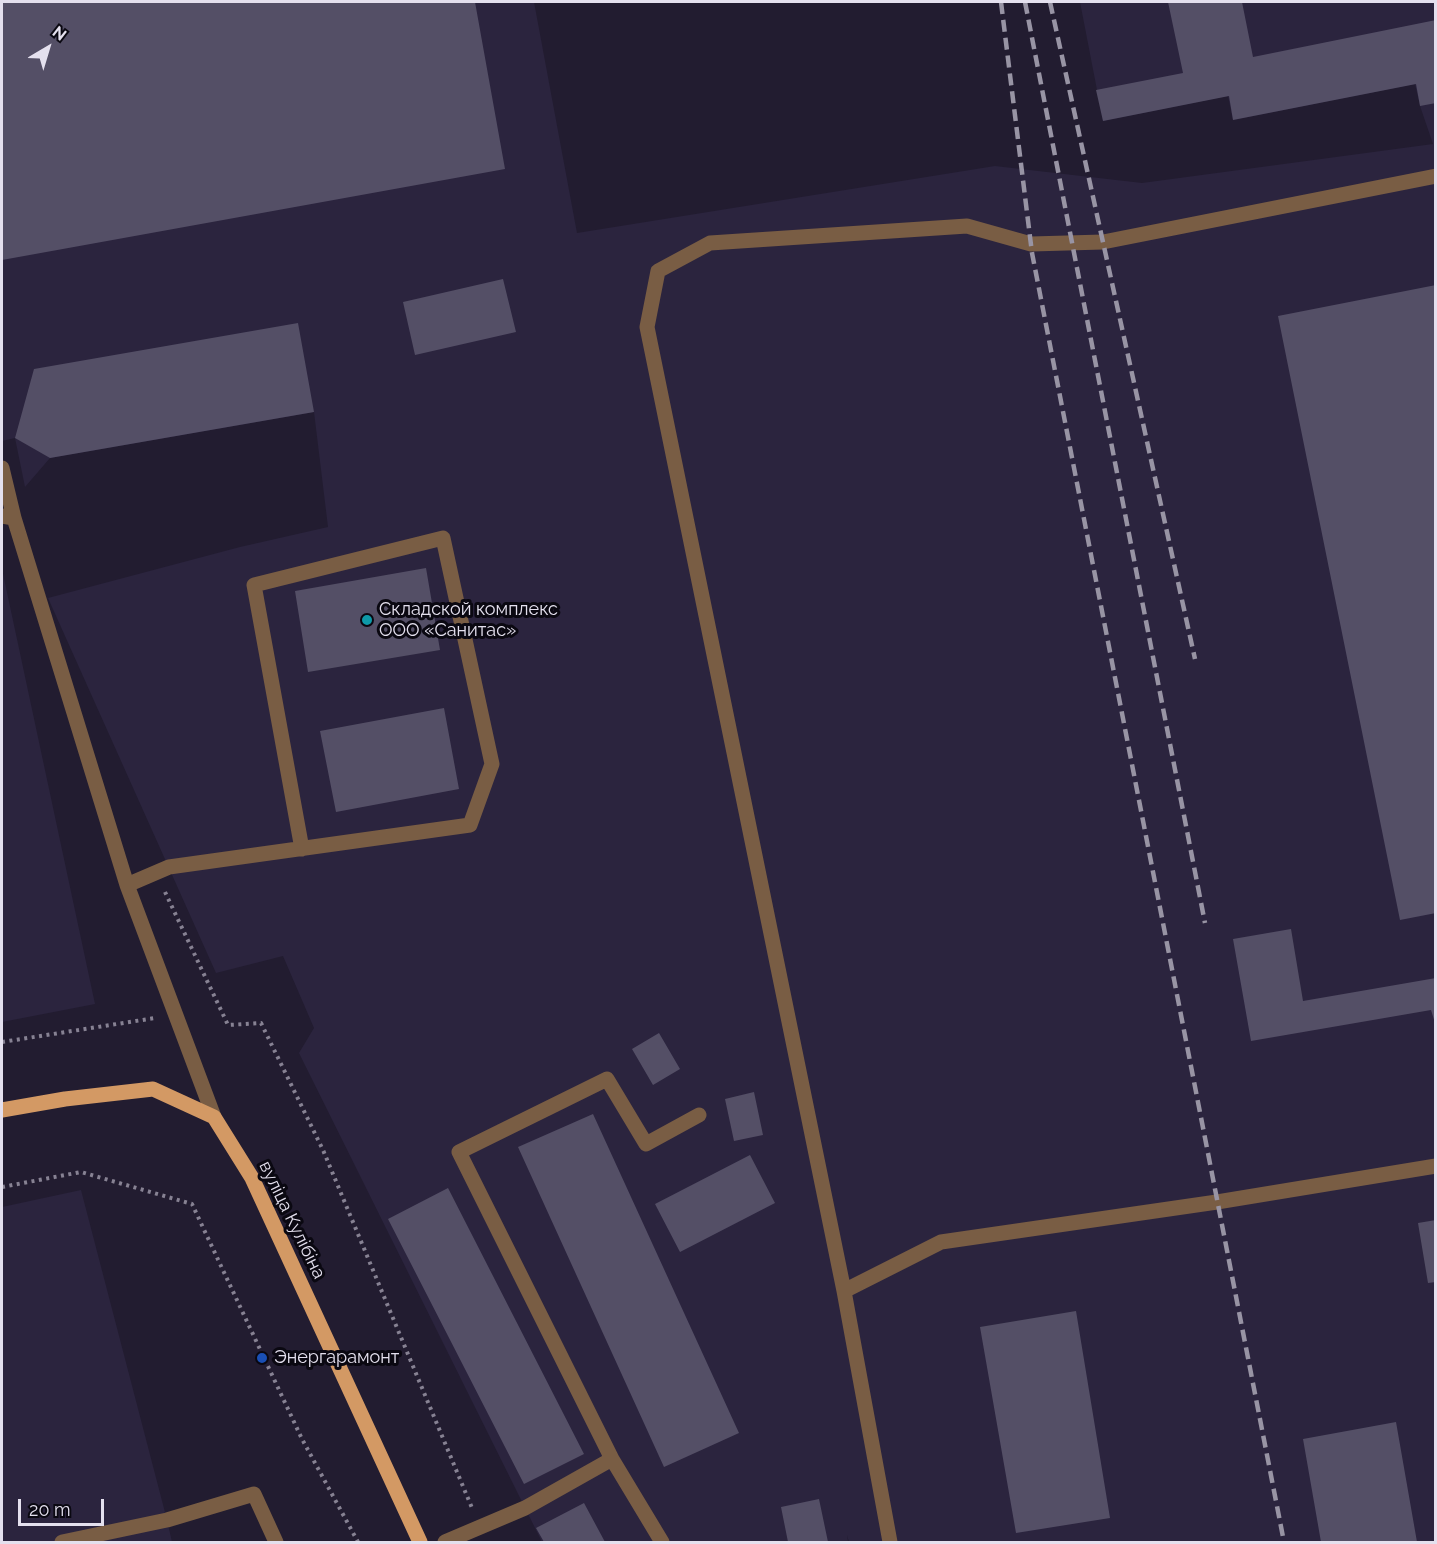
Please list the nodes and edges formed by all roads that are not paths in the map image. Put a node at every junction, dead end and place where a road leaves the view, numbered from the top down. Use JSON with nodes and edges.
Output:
{"nodes":[{"id":1,"x":1436,"y":176,"type":"edge"},
{"id":2,"x":2,"y":468,"type":"edge"},
{"id":3,"x":8,"y":517,"type":"edge"},
{"id":4,"x":302,"y":849,"type":"junction"},
{"id":5,"x":127,"y":885,"type":"junction"},
{"id":6,"x":2,"y":1110,"type":"edge"},
{"id":7,"x":699,"y":1116,"type":"dead end"},
{"id":8,"x":214,"y":1117,"type":"junction"},
{"id":9,"x":1436,"y":1166,"type":"edge"},
{"id":10,"x":844,"y":1291,"type":"junction"},
{"id":11,"x":612,"y":1459,"type":"junction"},
{"id":12,"x":62,"y":1542,"type":"edge"},
{"id":13,"x":276,"y":1542,"type":"edge"},
{"id":14,"x":420,"y":1542,"type":"edge"},
{"id":15,"x":445,"y":1542,"type":"edge"},
{"id":16,"x":662,"y":1542,"type":"edge"},
{"id":17,"x":890,"y":1542,"type":"edge"}],
"edges":[{"from":1,"to":10,"type":"lane"},
{"from":2,"to":3,"type":"lane"},
{"from":3,"to":5,"type":"lane"},
{"from":4,"to":4,"type":"lane"},
{"from":4,"to":5,"type":"lane"},
{"from":5,"to":8,"type":"lane"},
{"from":6,"to":8,"type":"main road"},
{"from":7,"to":11,"type":"lane"},
{"from":8,"to":14,"type":"main road","name":"вуліца Кулібіна"},
{"from":9,"to":10,"type":"lane"},
{"from":10,"to":17,"type":"lane"},
{"from":11,"to":15,"type":"lane"},
{"from":11,"to":16,"type":"lane"},
{"from":12,"to":13,"type":"lane"}]}
